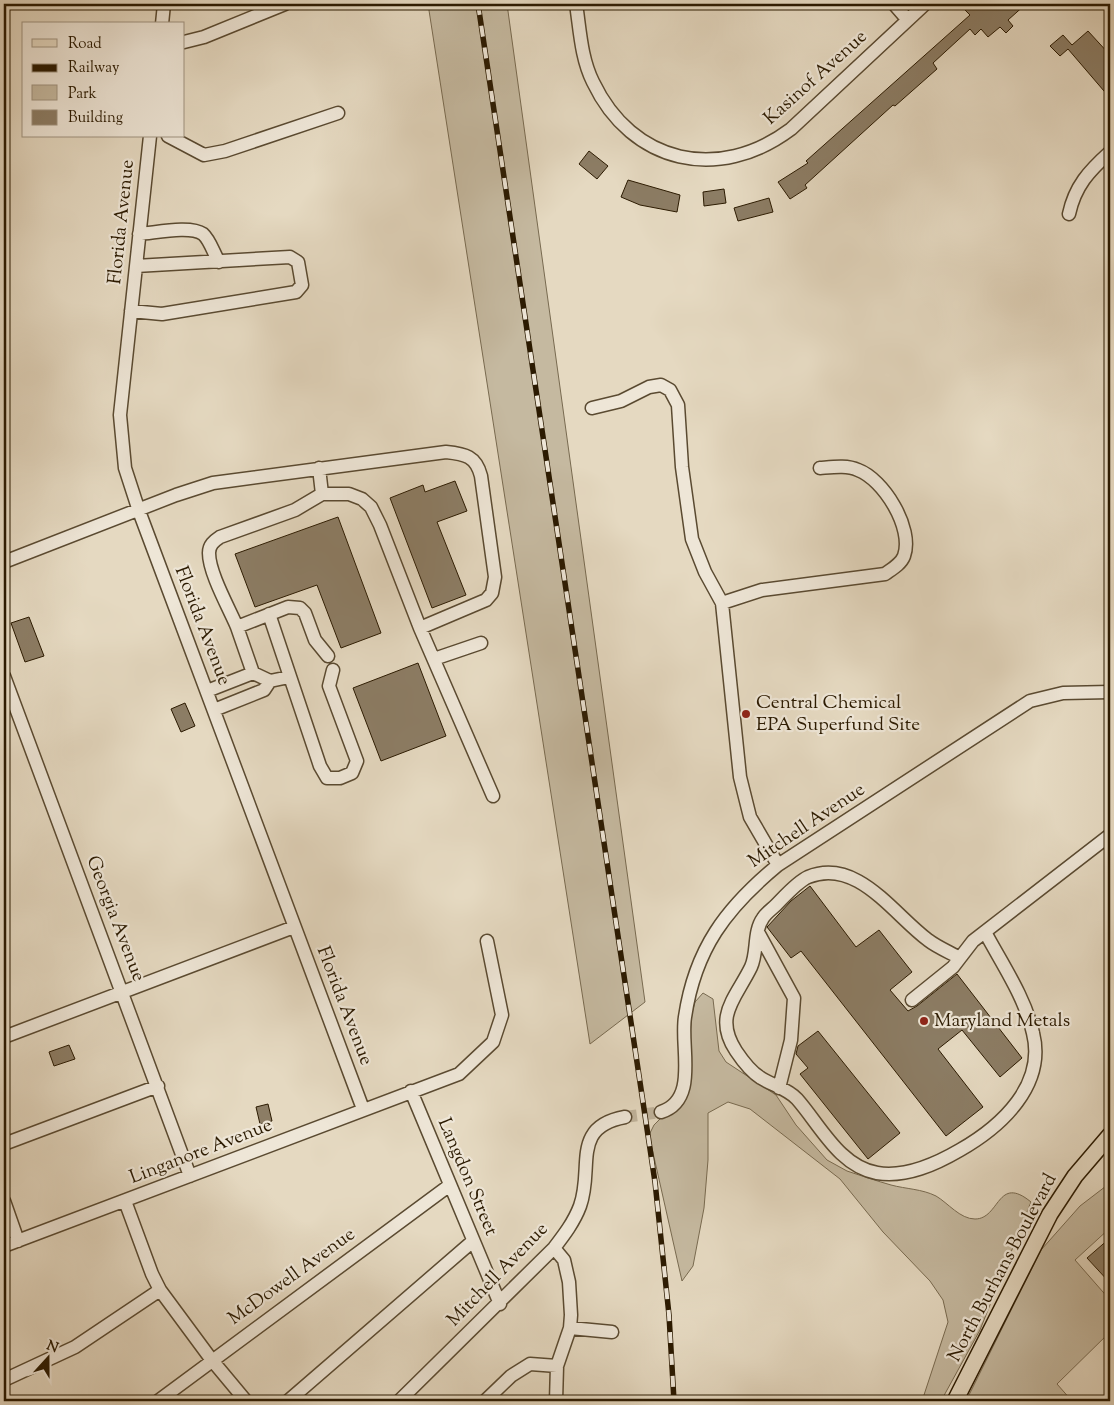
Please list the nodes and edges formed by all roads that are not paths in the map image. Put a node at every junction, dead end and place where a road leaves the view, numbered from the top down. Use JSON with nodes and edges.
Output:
{"nodes":[{"id":1,"x":164,"y":4,"type":"edge"},
{"id":2,"x":285,"y":4,"type":"edge"},
{"id":3,"x":576,"y":4,"type":"edge"},
{"id":4,"x":894,"y":4,"type":"edge"},
{"id":5,"x":925,"y":4,"type":"edge"},
{"id":6,"x":908,"y":19,"type":"junction"},
{"id":7,"x":162,"y":22,"type":"edge"},
{"id":8,"x":185,"y":42,"type":"edge"},
{"id":9,"x":338,"y":113,"type":"dead end"},
{"id":10,"x":150,"y":138,"type":"edge"},
{"id":11,"x":172,"y":138,"type":"edge"},
{"id":12,"x":1110,"y":152,"type":"edge"},
{"id":13,"x":1069,"y":214,"type":"dead end"},
{"id":14,"x":139,"y":234,"type":"junction"},
{"id":15,"x":219,"y":262,"type":"junction"},
{"id":16,"x":136,"y":266,"type":"junction"},
{"id":17,"x":131,"y":311,"type":"junction"},
{"id":18,"x":592,"y":408,"type":"dead end"},
{"id":19,"x":319,"y":468,"type":"junction"},
{"id":20,"x":820,"y":468,"type":"dead end"},
{"id":21,"x":322,"y":494,"type":"junction"},
{"id":22,"x":139,"y":511,"type":"junction"},
{"id":23,"x":4,"y":562,"type":"edge"},
{"id":24,"x":722,"y":603,"type":"junction"},
{"id":25,"x":269,"y":614,"type":"junction"},
{"id":26,"x":237,"y":627,"type":"junction"},
{"id":27,"x":420,"y":628,"type":"junction"},
{"id":28,"x":481,"y":643,"type":"dead end"},
{"id":29,"x":328,"y":656,"type":"dead end"},
{"id":30,"x":434,"y":659,"type":"junction"},
{"id":31,"x":333,"y":670,"type":"dead end"},
{"id":32,"x":253,"y":674,"type":"junction"},
{"id":33,"x":4,"y":676,"type":"edge"},
{"id":34,"x":289,"y":677,"type":"junction"},
{"id":35,"x":270,"y":681,"type":"junction"},
{"id":36,"x":207,"y":691,"type":"junction"},
{"id":37,"x":1110,"y":692,"type":"edge"},
{"id":38,"x":214,"y":710,"type":"junction"},
{"id":39,"x":493,"y":796,"type":"dead end"},
{"id":40,"x":1110,"y":835,"type":"edge"},
{"id":41,"x":778,"y":865,"type":"junction"},
{"id":42,"x":294,"y":927,"type":"junction"},
{"id":43,"x":758,"y":932,"type":"junction"},
{"id":44,"x":985,"y":932,"type":"junction"},
{"id":45,"x":487,"y":941,"type":"dead end"},
{"id":46,"x":960,"y":958,"type":"junction"},
{"id":47,"x":123,"y":993,"type":"junction"},
{"id":48,"x":912,"y":1000,"type":"dead end"},
{"id":49,"x":4,"y":1037,"type":"edge"},
{"id":50,"x":158,"y":1086,"type":"junction"},
{"id":51,"x":779,"y":1088,"type":"junction"},
{"id":52,"x":411,"y":1091,"type":"junction"},
{"id":53,"x":363,"y":1109,"type":"junction"},
{"id":54,"x":661,"y":1112,"type":"tunnel mouth"},
{"id":55,"x":625,"y":1118,"type":"tunnel mouth"},
{"id":56,"x":1110,"y":1135,"type":"edge"},
{"id":57,"x":4,"y":1144,"type":"edge"},
{"id":58,"x":190,"y":1176,"type":"junction"},
{"id":59,"x":450,"y":1185,"type":"junction"},
{"id":60,"x":125,"y":1200,"type":"junction"},
{"id":61,"x":4,"y":1201,"type":"edge"},
{"id":62,"x":18,"y":1241,"type":"junction"},
{"id":63,"x":473,"y":1241,"type":"junction"},
{"id":64,"x":4,"y":1246,"type":"edge"},
{"id":65,"x":554,"y":1248,"type":"junction"},
{"id":66,"x":160,"y":1290,"type":"junction"},
{"id":67,"x":500,"y":1304,"type":"junction"},
{"id":68,"x":570,"y":1328,"type":"junction"},
{"id":69,"x":612,"y":1332,"type":"dead end"},
{"id":70,"x":212,"y":1360,"type":"junction"},
{"id":71,"x":557,"y":1366,"type":"junction"},
{"id":72,"x":4,"y":1380,"type":"edge"},
{"id":73,"x":158,"y":1401,"type":"edge"},
{"id":74,"x":246,"y":1401,"type":"edge"},
{"id":75,"x":288,"y":1401,"type":"edge"},
{"id":76,"x":399,"y":1401,"type":"edge"},
{"id":77,"x":484,"y":1401,"type":"edge"},
{"id":78,"x":556,"y":1401,"type":"edge"},
{"id":79,"x":955,"y":1401,"type":"edge"}],
"edges":[{"from":1,"to":7,"type":"street"},
{"from":2,"to":8,"type":"street"},
{"from":3,"to":6,"type":"street","name":"Kasinof Avenue"},
{"from":4,"to":6,"type":"street"},
{"from":5,"to":6,"type":"street","name":"Kasinof Avenue"},
{"from":9,"to":11,"type":"street"},
{"from":10,"to":14,"type":"street","name":"Florida Avenue"},
{"from":12,"to":13,"type":"street"},
{"from":14,"to":15,"type":"street"},
{"from":14,"to":16,"type":"street","name":"Florida Avenue"},
{"from":15,"to":16,"type":"street"},
{"from":15,"to":17,"type":"street"},
{"from":16,"to":17,"type":"street","name":"Florida Avenue"},
{"from":17,"to":22,"type":"street","name":"Florida Avenue"},
{"from":18,"to":24,"type":"street"},
{"from":19,"to":21,"type":"street"},
{"from":19,"to":22,"type":"street"},
{"from":19,"to":27,"type":"street"},
{"from":20,"to":24,"type":"street"},
{"from":21,"to":26,"type":"street"},
{"from":21,"to":27,"type":"street"},
{"from":22,"to":23,"type":"street"},
{"from":22,"to":36,"type":"street","name":"Florida Avenue"},
{"from":24,"to":41,"type":"street"},
{"from":25,"to":26,"type":"street"},
{"from":25,"to":29,"type":"street"},
{"from":25,"to":34,"type":"street"},
{"from":26,"to":32,"type":"street"},
{"from":27,"to":30,"type":"street"},
{"from":28,"to":30,"type":"street"},
{"from":30,"to":39,"type":"street"},
{"from":31,"to":34,"type":"street"},
{"from":32,"to":35,"type":"street"},
{"from":32,"to":36,"type":"street"},
{"from":33,"to":47,"type":"street","name":"Georgia Avenue"},
{"from":34,"to":35,"type":"street"},
{"from":35,"to":38,"type":"street"},
{"from":36,"to":38,"type":"street","name":"Florida Avenue"},
{"from":37,"to":41,"type":"street","name":"Mitchell Avenue"},
{"from":38,"to":42,"type":"street","name":"Florida Avenue"},
{"from":40,"to":44,"type":"street"},
{"from":41,"to":54,"type":"street","name":"Mitchell Avenue"},
{"from":42,"to":47,"type":"street"},
{"from":42,"to":53,"type":"street","name":"Florida Avenue"},
{"from":43,"to":46,"type":"street"},
{"from":43,"to":51,"type":"street"},
{"from":43,"to":51,"type":"street"},
{"from":44,"to":46,"type":"street"},
{"from":44,"to":51,"type":"street"},
{"from":45,"to":52,"type":"street","name":"Linganore Avenue"},
{"from":46,"to":48,"type":"street"},
{"from":47,"to":49,"type":"street"},
{"from":47,"to":50,"type":"street","name":"Georgia Avenue"},
{"from":50,"to":57,"type":"street"},
{"from":50,"to":58,"type":"street","name":"Georgia Avenue"},
{"from":52,"to":53,"type":"street","name":"Linganore Avenue"},
{"from":52,"to":59,"type":"street","name":"Langdon Street"},
{"from":53,"to":58,"type":"street","name":"Linganore Avenue"},
{"from":55,"to":65,"type":"street","name":"Mitchell Avenue"},
{"from":56,"to":79,"type":"main road","name":"North Burhans Boulevard"},
{"from":58,"to":60,"type":"street","name":"Linganore Avenue"},
{"from":59,"to":63,"type":"street","name":"Langdon Street"},
{"from":59,"to":70,"type":"street","name":"McDowell Avenue"},
{"from":60,"to":62,"type":"street","name":"Linganore Avenue"},
{"from":60,"to":66,"type":"street"},
{"from":61,"to":62,"type":"street"},
{"from":62,"to":64,"type":"street","name":"Linganore Avenue"},
{"from":63,"to":67,"type":"street","name":"Langdon Street"},
{"from":63,"to":75,"type":"street"},
{"from":65,"to":67,"type":"street","name":"Mitchell Avenue"},
{"from":65,"to":68,"type":"street"},
{"from":66,"to":70,"type":"street"},
{"from":66,"to":72,"type":"street"},
{"from":67,"to":76,"type":"street","name":"Mitchell Avenue"},
{"from":68,"to":69,"type":"street"},
{"from":68,"to":71,"type":"street"},
{"from":70,"to":73,"type":"street","name":"McDowell Avenue"},
{"from":70,"to":74,"type":"street"},
{"from":71,"to":77,"type":"street"},
{"from":71,"to":78,"type":"street"}]}
